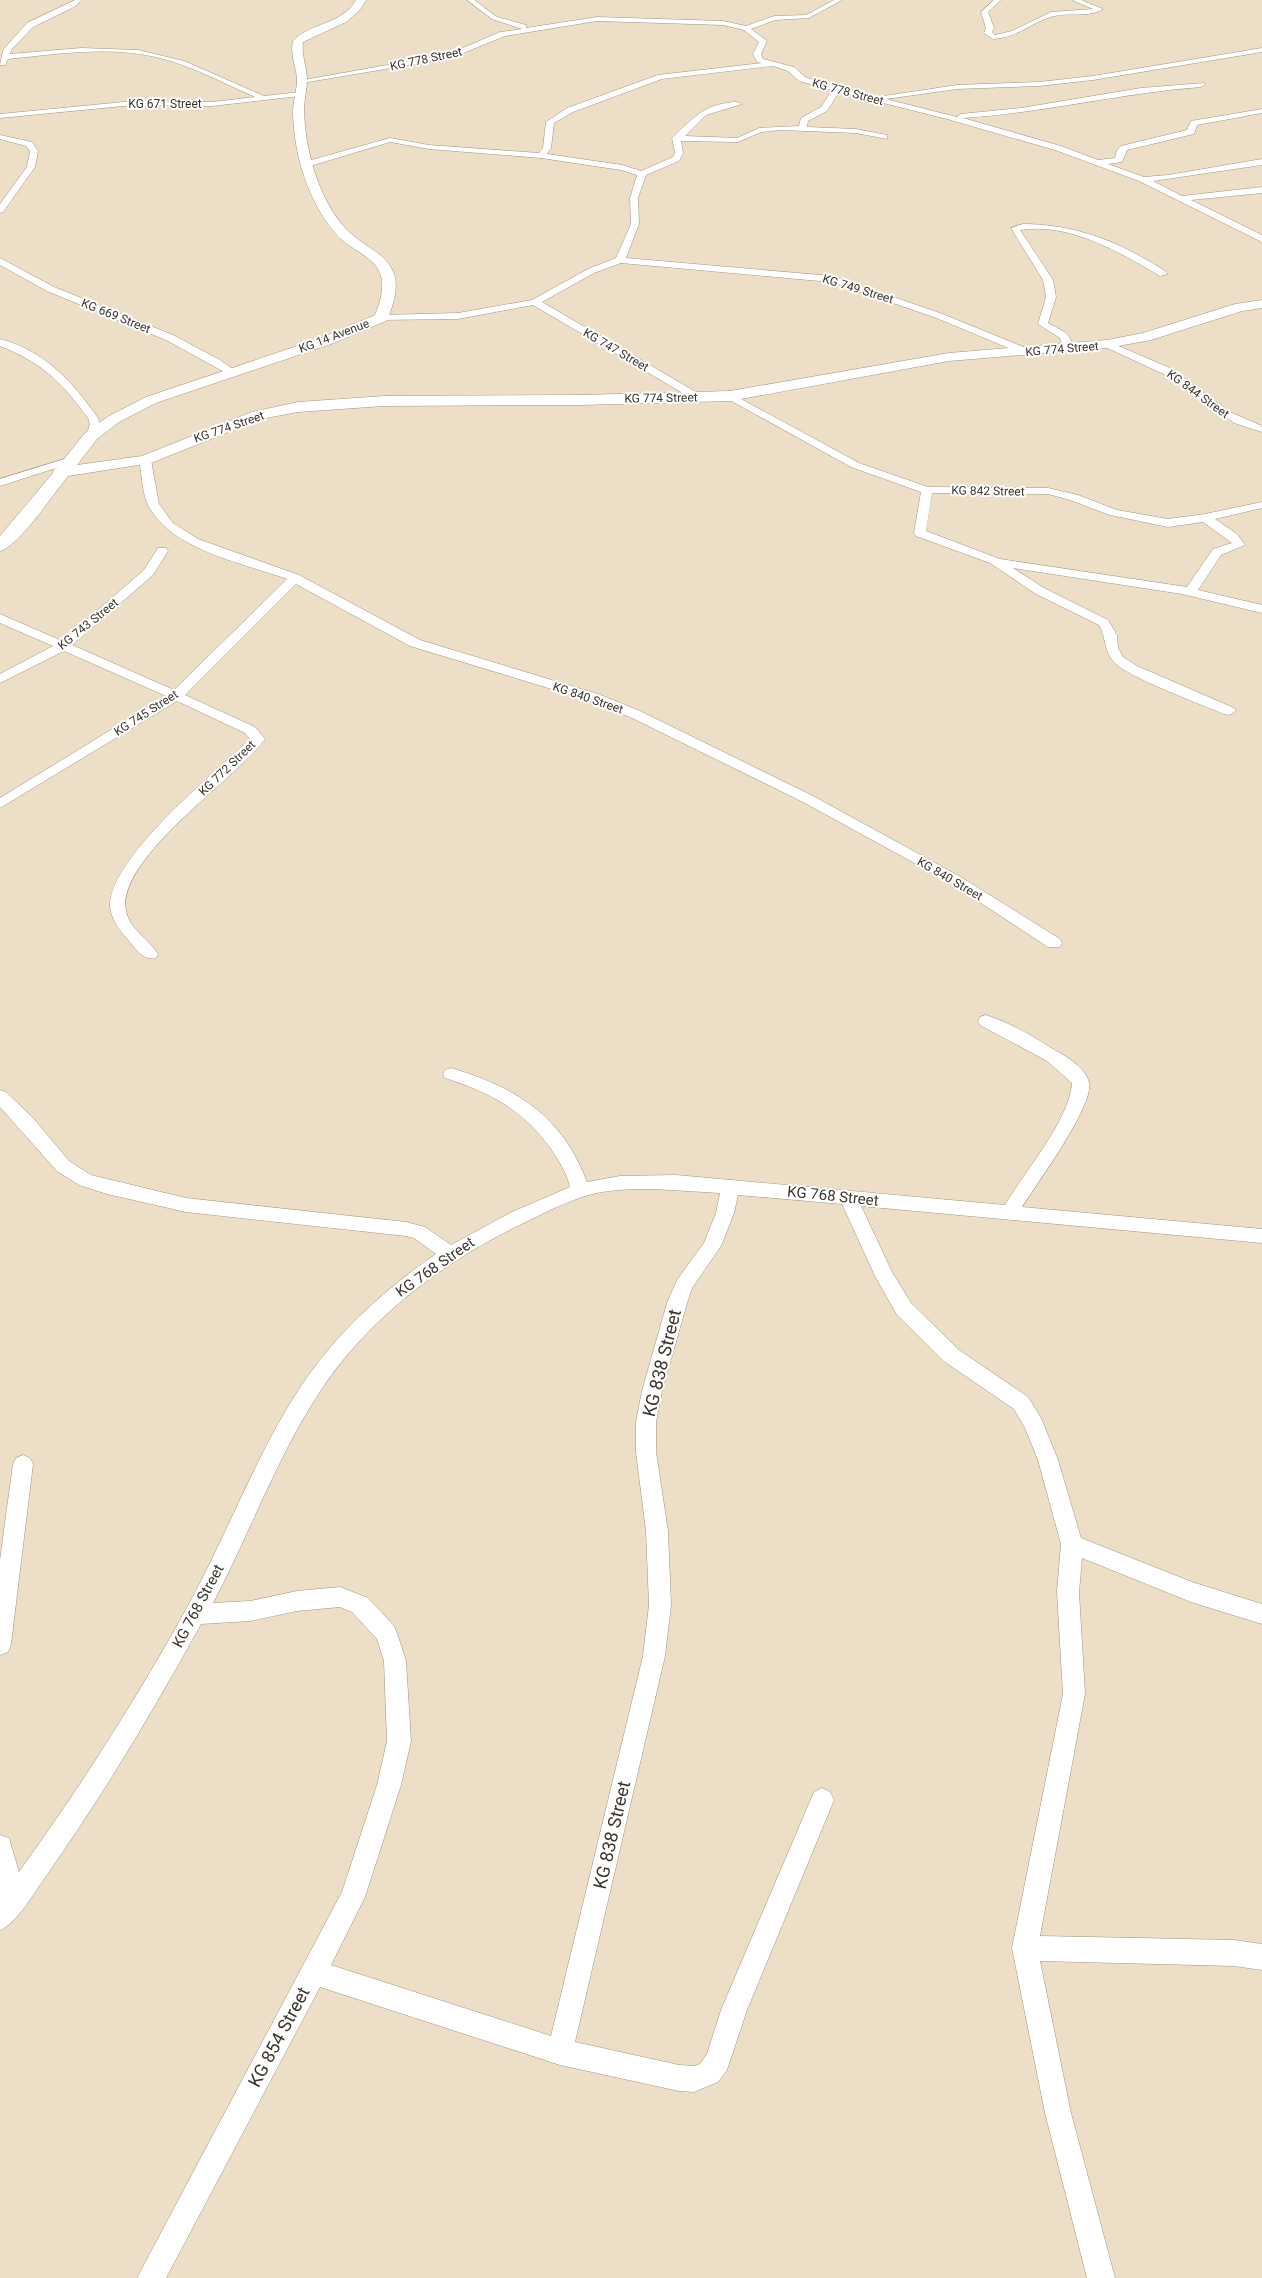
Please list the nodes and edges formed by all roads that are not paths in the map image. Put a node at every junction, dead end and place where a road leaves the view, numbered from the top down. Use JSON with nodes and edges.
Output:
{"nodes":[{"id":1,"x":79,"y":0,"type":"edge"},
{"id":2,"x":361,"y":0,"type":"edge"},
{"id":3,"x":470,"y":0,"type":"edge"},
{"id":4,"x":838,"y":0,"type":"edge"},
{"id":5,"x":998,"y":0,"type":"edge"},
{"id":6,"x":1074,"y":0,"type":"edge"},
{"id":7,"x":534,"y":28,"type":"junction"},
{"id":8,"x":746,"y":28,"type":"junction"},
{"id":9,"x":1262,"y":50,"type":"edge"},
{"id":10,"x":6,"y":57,"type":"junction"},
{"id":11,"x":773,"y":64,"type":"junction"},
{"id":12,"x":0,"y":66,"type":"edge"},
{"id":13,"x":1201,"y":85,"type":"dead end"},
{"id":14,"x":301,"y":87,"type":"junction"},
{"id":15,"x":837,"y":89,"type":"junction"},
{"id":16,"x":264,"y":98,"type":"junction"},
{"id":17,"x":871,"y":98,"type":"junction"},
{"id":18,"x":738,"y":104,"type":"dead end"},
{"id":19,"x":1262,"y":111,"type":"edge"},
{"id":20,"x":0,"y":116,"type":"edge"},
{"id":21,"x":950,"y":117,"type":"junction"},
{"id":22,"x":802,"y":129,"type":"junction"},
{"id":23,"x":0,"y":137,"type":"edge"},
{"id":24,"x":884,"y":137,"type":"dead end"},
{"id":25,"x":676,"y":138,"type":"junction"},
{"id":26,"x":541,"y":156,"type":"junction"},
{"id":27,"x":1097,"y":162,"type":"junction"},
{"id":28,"x":1262,"y":162,"type":"edge"},
{"id":29,"x":307,"y":164,"type":"junction"},
{"id":30,"x":642,"y":174,"type":"junction"},
{"id":31,"x":1142,"y":179,"type":"junction"},
{"id":32,"x":1262,"y":190,"type":"edge"},
{"id":33,"x":1183,"y":198,"type":"junction"},
{"id":34,"x":0,"y":210,"type":"edge"},
{"id":35,"x":1262,"y":239,"type":"edge"},
{"id":36,"x":620,"y":260,"type":"junction"},
{"id":37,"x":0,"y":261,"type":"edge"},
{"id":38,"x":1163,"y":274,"type":"dead end"},
{"id":39,"x":535,"y":302,"type":"junction"},
{"id":40,"x":1262,"y":304,"type":"edge"},
{"id":41,"x":381,"y":318,"type":"junction"},
{"id":42,"x":0,"y":342,"type":"edge"},
{"id":43,"x":1107,"y":344,"type":"junction"},
{"id":44,"x":1068,"y":349,"type":"junction"},
{"id":45,"x":1027,"y":352,"type":"junction"},
{"id":46,"x":232,"y":372,"type":"junction"},
{"id":47,"x":730,"y":396,"type":"junction"},
{"id":48,"x":696,"y":398,"type":"junction"},
{"id":49,"x":1262,"y":429,"type":"edge"},
{"id":50,"x":91,"y":436,"type":"junction"},
{"id":51,"x":71,"y":460,"type":"junction"},
{"id":52,"x":145,"y":460,"type":"junction"},
{"id":53,"x":60,"y":472,"type":"junction"},
{"id":54,"x":0,"y":483,"type":"edge"},
{"id":55,"x":926,"y":490,"type":"junction"},
{"id":56,"x":1262,"y":505,"type":"edge"},
{"id":57,"x":1206,"y":518,"type":"junction"},
{"id":58,"x":0,"y":546,"type":"edge"},
{"id":59,"x":162,"y":551,"type":"dead end"},
{"id":60,"x":994,"y":560,"type":"junction"},
{"id":61,"x":295,"y":578,"type":"junction"},
{"id":62,"x":1190,"y":592,"type":"junction"},
{"id":63,"x":1262,"y":609,"type":"edge"},
{"id":64,"x":0,"y":618,"type":"edge"},
{"id":65,"x":64,"y":646,"type":"junction"},
{"id":66,"x":0,"y":679,"type":"edge"},
{"id":67,"x":176,"y":696,"type":"junction"},
{"id":68,"x":1229,"y":711,"type":"dead end"},
{"id":69,"x":0,"y":804,"type":"edge"},
{"id":70,"x":1054,"y":943,"type":"dead end"},
{"id":71,"x":150,"y":954,"type":"dead end"},
{"id":72,"x":986,"y":1021,"type":"dead end"},
{"id":73,"x":451,"y":1074,"type":"dead end"},
{"id":74,"x":0,"y":1096,"type":"edge"},
{"id":75,"x":731,"y":1186,"type":"junction"},
{"id":76,"x":580,"y":1191,"type":"junction"},
{"id":77,"x":849,"y":1199,"type":"junction"},
{"id":78,"x":1010,"y":1212,"type":"junction"},
{"id":79,"x":1262,"y":1236,"type":"edge"},
{"id":80,"x":450,"y":1254,"type":"junction"},
{"id":81,"x":23,"y":1464,"type":"dead end"},
{"id":82,"x":1072,"y":1544,"type":"junction"},
{"id":83,"x":195,"y":1614,"type":"junction"},
{"id":84,"x":1262,"y":1614,"type":"edge"},
{"id":85,"x":0,"y":1644,"type":"edge"},
{"id":86,"x":822,"y":1800,"type":"dead end"},
{"id":87,"x":0,"y":1847,"type":"edge"},
{"id":88,"x":15,"y":1899,"type":"junction"},
{"id":89,"x":0,"y":1918,"type":"edge"},
{"id":90,"x":1025,"y":1948,"type":"junction"},
{"id":91,"x":1262,"y":1957,"type":"edge"},
{"id":92,"x":314,"y":1972,"type":"junction"},
{"id":93,"x":560,"y":2052,"type":"junction"},
{"id":94,"x":151,"y":2278,"type":"edge"},
{"id":95,"x":1101,"y":2278,"type":"edge"}],
"edges":[{"from":1,"to":10,"type":"street"},
{"from":2,"to":14,"type":"main road","name":"KG 14 Avenue"},
{"from":3,"to":7,"type":"street"},
{"from":4,"to":8,"type":"street"},
{"from":5,"to":6,"type":"street"},
{"from":7,"to":8,"type":"street","name":"KG 778 Street"},
{"from":7,"to":14,"type":"street","name":"KG 778 Street"},
{"from":8,"to":11,"type":"street","name":"KG 778 Street"},
{"from":9,"to":17,"type":"street"},
{"from":10,"to":12,"type":"street"},
{"from":10,"to":16,"type":"street"},
{"from":11,"to":15,"type":"street","name":"KG 778 Street"},
{"from":11,"to":26,"type":"street"},
{"from":13,"to":21,"type":"street"},
{"from":14,"to":16,"type":"street","name":"KG 671 Street"},
{"from":14,"to":29,"type":"main road","name":"KG 14 Avenue"},
{"from":15,"to":17,"type":"street","name":"KG 778 Street"},
{"from":15,"to":22,"type":"street"},
{"from":16,"to":20,"type":"street","name":"KG 671 Street"},
{"from":17,"to":21,"type":"street","name":"KG 778 Street"},
{"from":18,"to":25,"type":"street"},
{"from":19,"to":27,"type":"street"},
{"from":21,"to":27,"type":"street","name":"KG 778 Street"},
{"from":22,"to":24,"type":"street"},
{"from":22,"to":25,"type":"street"},
{"from":23,"to":34,"type":"street"},
{"from":25,"to":30,"type":"street"},
{"from":26,"to":29,"type":"street"},
{"from":26,"to":30,"type":"street"},
{"from":27,"to":31,"type":"street","name":"KG 778 Street"},
{"from":28,"to":31,"type":"street"},
{"from":29,"to":41,"type":"main road","name":"KG 14 Avenue"},
{"from":30,"to":36,"type":"street"},
{"from":31,"to":33,"type":"street","name":"KG 778 Street"},
{"from":32,"to":33,"type":"street"},
{"from":33,"to":35,"type":"street","name":"KG 778 Street"},
{"from":36,"to":39,"type":"street"},
{"from":36,"to":45,"type":"street","name":"KG 749 Street"},
{"from":37,"to":46,"type":"street","name":"KG 669 Street"},
{"from":38,"to":44,"type":"street"},
{"from":39,"to":41,"type":"street"},
{"from":39,"to":48,"type":"street","name":"KG 747 Street"},
{"from":40,"to":43,"type":"main road","name":"KG 774 Street"},
{"from":41,"to":46,"type":"main road","name":"KG 14 Avenue"},
{"from":42,"to":50,"type":"street"},
{"from":43,"to":44,"type":"main road","name":"KG 774 Street"},
{"from":43,"to":49,"type":"street","name":"KG 844 Street"},
{"from":44,"to":45,"type":"main road","name":"KG 774 Street"},
{"from":45,"to":47,"type":"main road","name":"KG 774 Street"},
{"from":46,"to":50,"type":"main road","name":"KG 14 Avenue"},
{"from":47,"to":48,"type":"main road","name":"KG 774 Street"},
{"from":47,"to":55,"type":"street","name":"KG 842 Street"},
{"from":48,"to":52,"type":"main road","name":"KG 774 Street"},
{"from":50,"to":51,"type":"main road","name":"KG 14 Avenue"},
{"from":51,"to":53,"type":"main road","name":"KG 14 Avenue"},
{"from":51,"to":54,"type":"street"},
{"from":52,"to":53,"type":"main road","name":"KG 774 Street"},
{"from":52,"to":61,"type":"street","name":"KG 840 Street"},
{"from":53,"to":58,"type":"main road","name":"KG 14 Avenue"},
{"from":55,"to":57,"type":"street","name":"KG 842 Street"},
{"from":55,"to":60,"type":"street"},
{"from":56,"to":57,"type":"street","name":"KG 842 Street"},
{"from":57,"to":62,"type":"street"},
{"from":59,"to":65,"type":"street","name":"KG 743 Street"},
{"from":60,"to":62,"type":"street"},
{"from":60,"to":68,"type":"street"},
{"from":61,"to":67,"type":"street","name":"KG 745 Street"},
{"from":61,"to":70,"type":"street","name":"KG 840 Street"},
{"from":62,"to":63,"type":"street"},
{"from":64,"to":65,"type":"street","name":"KG 772 Street"},
{"from":65,"to":66,"type":"street","name":"KG 743 Street"},
{"from":65,"to":67,"type":"street","name":"KG 772 Street"},
{"from":67,"to":69,"type":"street","name":"KG 745 Street"},
{"from":67,"to":71,"type":"street","name":"KG 772 Street"},
{"from":72,"to":78,"type":"street"},
{"from":73,"to":76,"type":"street"},
{"from":74,"to":80,"type":"street"},
{"from":75,"to":76,"type":"street","name":"KG 768 Street"},
{"from":75,"to":77,"type":"street","name":"KG 768 Street"},
{"from":75,"to":93,"type":"street","name":"KG 838 Street"},
{"from":76,"to":80,"type":"street","name":"KG 768 Street"},
{"from":77,"to":78,"type":"street","name":"KG 768 Street"},
{"from":77,"to":82,"type":"street"},
{"from":78,"to":79,"type":"street","name":"KG 768 Street"},
{"from":80,"to":83,"type":"street","name":"KG 768 Street"},
{"from":81,"to":85,"type":"street"},
{"from":82,"to":84,"type":"street"},
{"from":82,"to":90,"type":"street"},
{"from":83,"to":88,"type":"street","name":"KG 768 Street"},
{"from":83,"to":92,"type":"street"},
{"from":86,"to":93,"type":"street"},
{"from":87,"to":88,"type":"street"},
{"from":88,"to":89,"type":"street","name":"KG 768 Street"},
{"from":90,"to":91,"type":"street"},
{"from":90,"to":95,"type":"street"},
{"from":92,"to":93,"type":"street","name":"KG 854 Street"},
{"from":92,"to":94,"type":"street","name":"KG 854 Street"}]}
